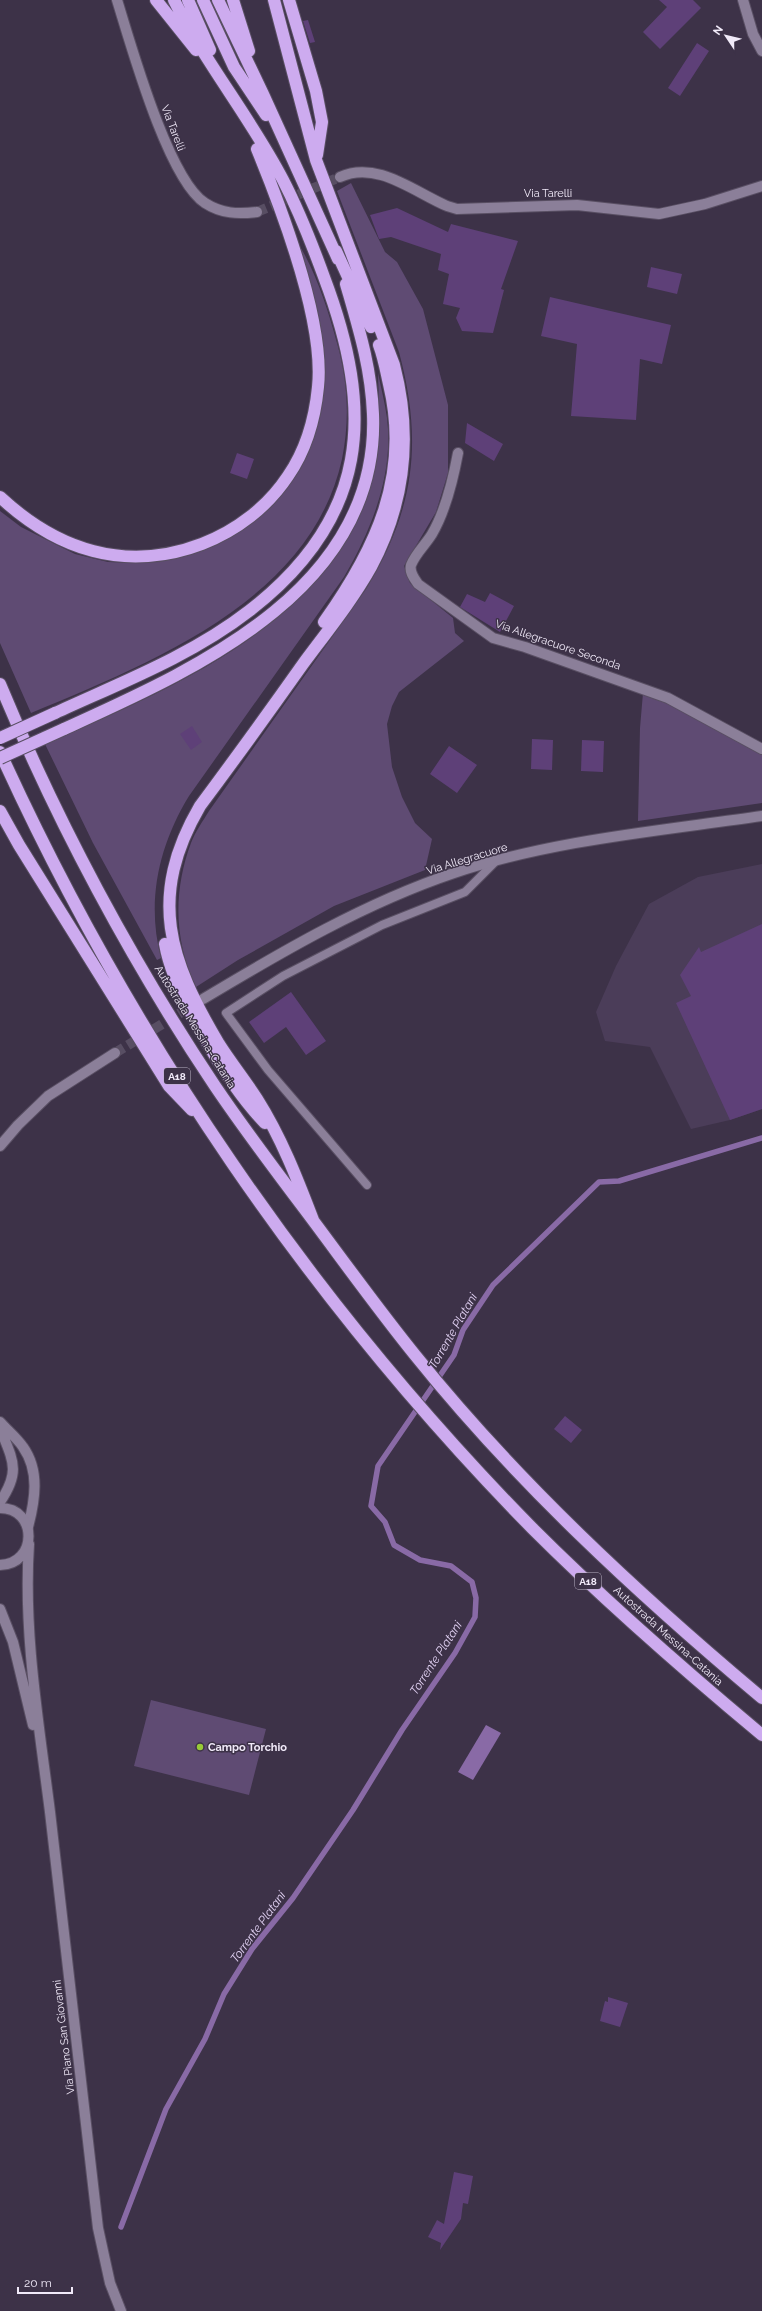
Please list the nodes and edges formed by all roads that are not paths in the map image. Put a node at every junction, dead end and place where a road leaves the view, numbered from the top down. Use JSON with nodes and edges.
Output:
{"nodes":[{"id":1,"x":117,"y":0,"type":"edge"},
{"id":2,"x":156,"y":0,"type":"edge"},
{"id":3,"x":174,"y":0,"type":"edge"},
{"id":4,"x":188,"y":0,"type":"edge"},
{"id":5,"x":203,"y":0,"type":"edge"},
{"id":6,"x":218,"y":0,"type":"edge"},
{"id":7,"x":233,"y":0,"type":"edge"},
{"id":8,"x":274,"y":0,"type":"edge"},
{"id":9,"x":289,"y":0,"type":"edge"},
{"id":10,"x":742,"y":0,"type":"edge"},
{"id":11,"x":762,"y":51,"type":"edge"},
{"id":12,"x":223,"y":81,"type":"junction"},
{"id":13,"x":263,"y":94,"type":"junction"},
{"id":14,"x":244,"y":116,"type":"junction"},
{"id":15,"x":287,"y":146,"type":"junction"},
{"id":16,"x":316,"y":160,"type":"junction"},
{"id":17,"x":340,"y":177,"type":"tunnel mouth"},
{"id":18,"x":762,"y":186,"type":"edge"},
{"id":19,"x":257,"y":212,"type":"tunnel mouth"},
{"id":20,"x":336,"y":251,"type":"junction"},
{"id":21,"x":458,"y":452,"type":"dead end"},
{"id":22,"x":0,"y":497,"type":"edge"},
{"id":23,"x":0,"y":684,"type":"edge"},
{"id":24,"x":0,"y":738,"type":"edge"},
{"id":25,"x":762,"y":749,"type":"edge"},
{"id":26,"x":0,"y":752,"type":"edge"},
{"id":27,"x":0,"y":758,"type":"edge"},
{"id":28,"x":0,"y":811,"type":"edge"},
{"id":29,"x":762,"y":816,"type":"edge"},
{"id":30,"x":496,"y":861,"type":"junction"},
{"id":31,"x":203,"y":999,"type":"tunnel mouth"},
{"id":32,"x":115,"y":1053,"type":"tunnel mouth"},
{"id":33,"x":212,"y":1131,"type":"junction"},
{"id":34,"x":276,"y":1134,"type":"junction"},
{"id":35,"x":0,"y":1146,"type":"edge"},
{"id":36,"x":366,"y":1185,"type":"dead end"},
{"id":37,"x":313,"y":1220,"type":"junction"},
{"id":38,"x":0,"y":1422,"type":"edge"},
{"id":39,"x":0,"y":1428,"type":"edge"},
{"id":40,"x":0,"y":1502,"type":"edge"},
{"id":41,"x":0,"y":1508,"type":"edge"},
{"id":42,"x":28,"y":1527,"type":"junction"},
{"id":43,"x":29,"y":1544,"type":"junction"},
{"id":44,"x":0,"y":1565,"type":"edge"},
{"id":45,"x":0,"y":1609,"type":"edge"},
{"id":46,"x":762,"y":1698,"type":"edge"},
{"id":47,"x":762,"y":1734,"type":"edge"},
{"id":48,"x":42,"y":1758,"type":"junction"},
{"id":49,"x":121,"y":2311,"type":"edge"}],
"edges":[{"from":1,"to":19,"type":"street","name":"Via Tarelli"},
{"from":2,"to":12,"type":"highway"},
{"from":3,"to":12,"type":"highway"},
{"from":4,"to":12,"type":"highway"},
{"from":5,"to":15,"type":"highway"},
{"from":6,"to":13,"type":"highway"},
{"from":7,"to":13,"type":"highway"},
{"from":8,"to":16,"type":"highway"},
{"from":9,"to":16,"type":"highway"},
{"from":10,"to":11,"type":"street"},
{"from":12,"to":14,"type":"highway"},
{"from":13,"to":15,"type":"highway"},
{"from":14,"to":22,"type":"highway"},
{"from":14,"to":24,"type":"highway","bridge":true},
{"from":15,"to":20,"type":"highway"},
{"from":16,"to":34,"type":"highway"},
{"from":17,"to":18,"type":"street","name":"Via Tarelli"},
{"from":20,"to":27,"type":"highway","bridge":true},
{"from":20,"to":34,"type":"highway"},
{"from":21,"to":25,"type":"street","name":"Via Allegracuore Seconda"},
{"from":23,"to":37,"type":"highway","name":"Autostrada Messina-Catania","number":"A18"},
{"from":26,"to":33,"type":"highway","number":"A18"},
{"from":28,"to":33,"type":"highway"},
{"from":29,"to":30,"type":"street","name":"Via Allegracuore"},
{"from":30,"to":31,"type":"street","name":"Via Allegracuore"},
{"from":30,"to":36,"type":"lane"},
{"from":32,"to":35,"type":"street"},
{"from":33,"to":47,"type":"highway","name":"Autostrada Messina-Catania","number":"A18"},
{"from":34,"to":37,"type":"highway"},
{"from":37,"to":46,"type":"highway","name":"Autostrada Messina-Catania","number":"A18"},
{"from":38,"to":42,"type":"street"},
{"from":39,"to":40,"type":"street"},
{"from":41,"to":42,"type":"street"},
{"from":42,"to":43,"type":"street"},
{"from":43,"to":44,"type":"street"},
{"from":43,"to":48,"type":"street"},
{"from":45,"to":48,"type":"street"},
{"from":48,"to":49,"type":"street","name":"Via Piano San Giovanni"}]}
